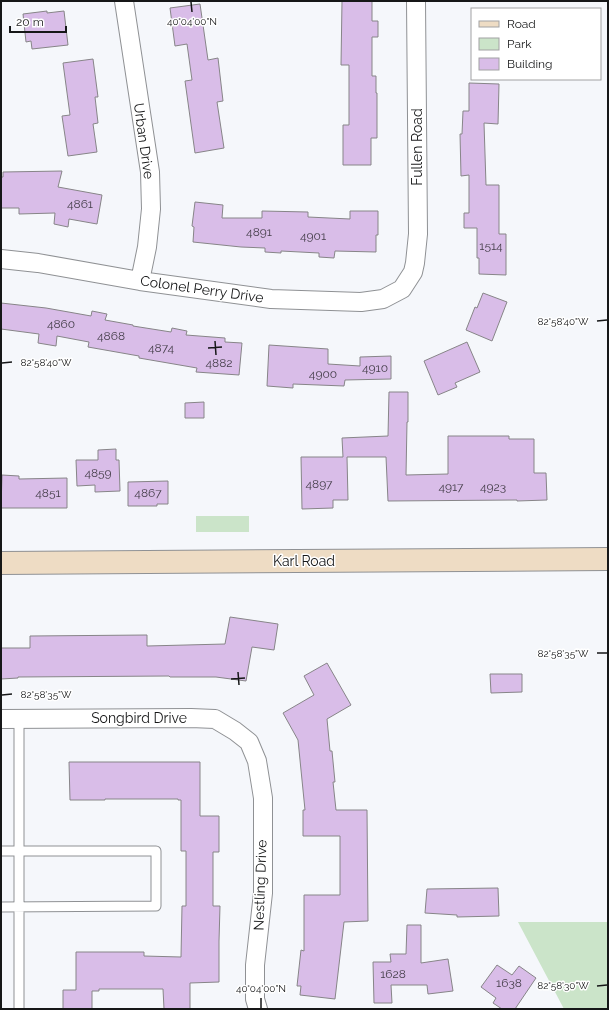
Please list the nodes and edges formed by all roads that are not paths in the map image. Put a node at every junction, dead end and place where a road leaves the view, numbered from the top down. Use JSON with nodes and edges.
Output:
{"nodes":[{"id":1,"x":124,"y":1,"type":"edge"},
{"id":2,"x":416,"y":1,"type":"edge"},
{"id":3,"x":1,"y":259,"type":"edge"},
{"id":4,"x":140,"y":281,"type":"junction"},
{"id":5,"x":402,"y":289,"type":"joint"},
{"id":6,"x":608,"y":559,"type":"edge"},
{"id":7,"x":1,"y":563,"type":"edge"},
{"id":8,"x":1,"y":719,"type":"edge"},
{"id":9,"x":19,"y":719,"type":"junction"},
{"id":10,"x":257,"y":761,"type":"joint"},
{"id":11,"x":1,"y":851,"type":"edge"},
{"id":12,"x":19,"y":851,"type":"junction"},
{"id":13,"x":19,"y":906,"type":"junction"},
{"id":14,"x":1,"y":907,"type":"edge"},
{"id":15,"x":19,"y":1009,"type":"edge"},
{"id":16,"x":258,"y":1009,"type":"edge"}],
"edges":[{"from":1,"to":4,"type":"street","name":"Urban Drive"},
{"from":2,"to":5,"type":"street","name":"Fullen Road"},
{"from":3,"to":4,"type":"street","name":"Colonel Perry Drive"},
{"from":4,"to":5,"type":"street","name":"Colonel Perry Drive"},
{"from":6,"to":7,"type":"main road","name":"Karl Road"},
{"from":8,"to":9,"type":"street","name":"Songbird Drive"},
{"from":9,"to":10,"type":"street","name":"Songbird Drive"},
{"from":9,"to":12,"type":"lane"},
{"from":10,"to":16,"type":"street","name":"Nestling Drive"},
{"from":11,"to":12,"type":"lane"},
{"from":12,"to":13,"type":"lane"},
{"from":12,"to":13,"type":"lane"},
{"from":13,"to":14,"type":"lane"},
{"from":13,"to":15,"type":"lane"}]}
